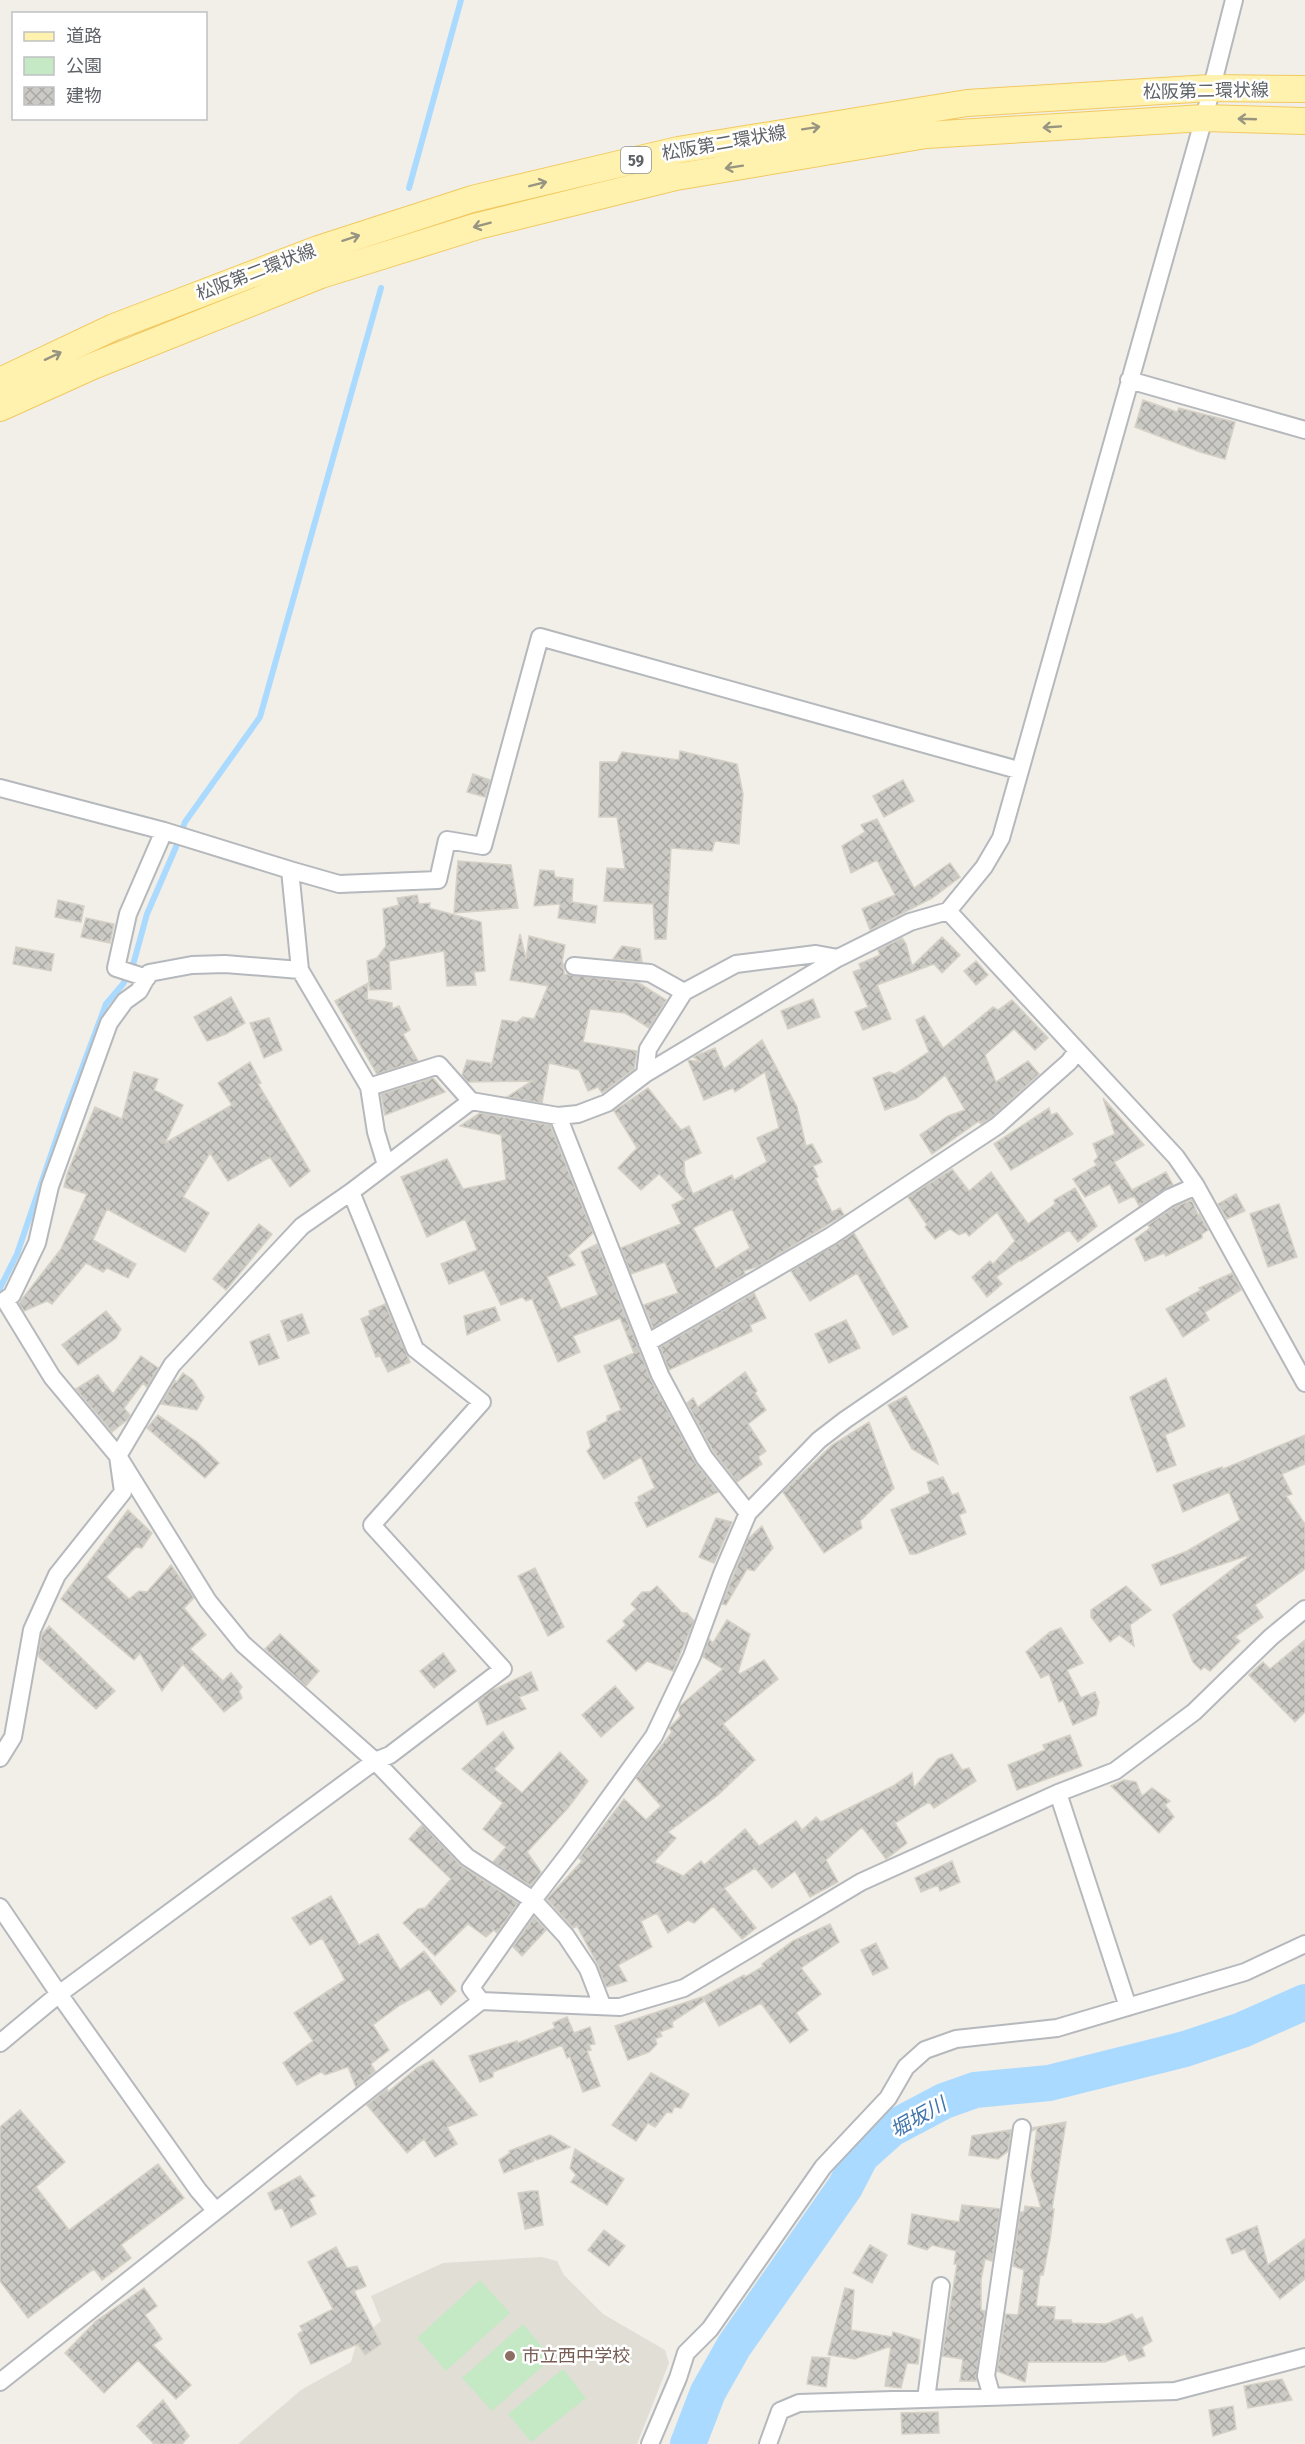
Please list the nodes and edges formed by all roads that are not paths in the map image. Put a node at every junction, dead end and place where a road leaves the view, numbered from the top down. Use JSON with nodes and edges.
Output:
{"nodes":[{"id":1,"x":1234,"y":0,"type":"edge"},
{"id":2,"x":1210,"y":88,"type":"junction"},
{"id":3,"x":1305,"y":90,"type":"edge"},
{"id":4,"x":1204,"y":118,"type":"junction"},
{"id":5,"x":1305,"y":121,"type":"edge"},
{"id":6,"x":1129,"y":380,"type":"junction"},
{"id":7,"x":0,"y":381,"type":"edge"},
{"id":8,"x":0,"y":408,"type":"edge"},
{"id":9,"x":1305,"y":430,"type":"edge"},
{"id":10,"x":1018,"y":770,"type":"junction"},
{"id":11,"x":0,"y":788,"type":"edge"},
{"id":12,"x":165,"y":831,"type":"junction"},
{"id":13,"x":290,"y":870,"type":"junction"},
{"id":14,"x":948,"y":911,"type":"junction"},
{"id":15,"x":838,"y":958,"type":"junction"},
{"id":16,"x":574,"y":966,"type":"dead end"},
{"id":17,"x":300,"y":970,"type":"junction"},
{"id":18,"x":145,"y":977,"type":"junction"},
{"id":19,"x":684,"y":992,"type":"junction"},
{"id":20,"x":1077,"y":1051,"type":"junction"},
{"id":21,"x":645,"y":1074,"type":"junction"},
{"id":22,"x":369,"y":1088,"type":"junction"},
{"id":23,"x":471,"y":1101,"type":"junction"},
{"id":24,"x":558,"y":1116,"type":"junction"},
{"id":25,"x":386,"y":1165,"type":"junction"},
{"id":26,"x":1196,"y":1186,"type":"junction"},
{"id":27,"x":351,"y":1192,"type":"junction"},
{"id":28,"x":647,"y":1342,"type":"junction"},
{"id":29,"x":1305,"y":1383,"type":"edge"},
{"id":30,"x":118,"y":1456,"type":"junction"},
{"id":31,"x":748,"y":1513,"type":"junction"},
{"id":32,"x":1305,"y":1609,"type":"edge"},
{"id":33,"x":0,"y":1758,"type":"edge"},
{"id":34,"x":375,"y":1761,"type":"junction"},
{"id":35,"x":1058,"y":1793,"type":"junction"},
{"id":36,"x":532,"y":1900,"type":"junction"},
{"id":37,"x":0,"y":1907,"type":"edge"},
{"id":38,"x":1305,"y":1944,"type":"edge"},
{"id":39,"x":59,"y":1994,"type":"junction"},
{"id":40,"x":481,"y":2001,"type":"junction"},
{"id":41,"x":602,"y":2005,"type":"junction"},
{"id":42,"x":1128,"y":2007,"type":"junction"},
{"id":43,"x":0,"y":2043,"type":"edge"},
{"id":44,"x":1022,"y":2128,"type":"dead end"},
{"id":45,"x":216,"y":2211,"type":"junction"},
{"id":46,"x":940,"y":2286,"type":"dead end"},
{"id":47,"x":1305,"y":2357,"type":"edge"},
{"id":48,"x":0,"y":2382,"type":"edge"},
{"id":49,"x":992,"y":2397,"type":"junction"},
{"id":50,"x":926,"y":2399,"type":"junction"},
{"id":51,"x":650,"y":2444,"type":"edge"},
{"id":52,"x":768,"y":2444,"type":"edge"}],
"edges":[{"from":1,"to":2,"type":"street"},
{"from":2,"to":3,"type":"main road","name":"松阪第二環状線","number":"59"},
{"from":2,"to":4,"type":"street"},
{"from":7,"to":2,"type":"main road","name":"松阪第二環状線","number":"59","one_way":true},
{"from":5,"to":4,"type":"main road","name":"松阪第二環状線","number":"59","one_way":true},
{"from":4,"to":6,"type":"street"},
{"from":4,"to":8,"type":"main road","name":"松阪第二環状線","number":"59","one_way":true},
{"from":6,"to":9,"type":"street"},
{"from":6,"to":10,"type":"street"},
{"from":10,"to":13,"type":"street"},
{"from":10,"to":14,"type":"street"},
{"from":11,"to":12,"type":"street"},
{"from":12,"to":13,"type":"street"},
{"from":12,"to":18,"type":"street"},
{"from":13,"to":17,"type":"street"},
{"from":14,"to":15,"type":"street"},
{"from":14,"to":20,"type":"street"},
{"from":15,"to":19,"type":"street"},
{"from":15,"to":21,"type":"street"},
{"from":16,"to":19,"type":"street"},
{"from":17,"to":18,"type":"street"},
{"from":17,"to":22,"type":"street"},
{"from":18,"to":30,"type":"street"},
{"from":19,"to":21,"type":"street"},
{"from":20,"to":26,"type":"street"},
{"from":20,"to":28,"type":"street"},
{"from":21,"to":24,"type":"street"},
{"from":22,"to":23,"type":"street"},
{"from":22,"to":25,"type":"street"},
{"from":23,"to":24,"type":"street"},
{"from":23,"to":25,"type":"street"},
{"from":24,"to":28,"type":"street"},
{"from":25,"to":27,"type":"street"},
{"from":26,"to":29,"type":"street"},
{"from":26,"to":31,"type":"street"},
{"from":27,"to":30,"type":"street"},
{"from":27,"to":34,"type":"street"},
{"from":28,"to":31,"type":"street"},
{"from":30,"to":33,"type":"street"},
{"from":30,"to":34,"type":"street"},
{"from":31,"to":36,"type":"street"},
{"from":32,"to":35,"type":"street"},
{"from":34,"to":36,"type":"street"},
{"from":34,"to":39,"type":"street"},
{"from":35,"to":41,"type":"street"},
{"from":35,"to":42,"type":"street"},
{"from":36,"to":40,"type":"street"},
{"from":36,"to":41,"type":"street"},
{"from":37,"to":39,"type":"street"},
{"from":38,"to":42,"type":"street"},
{"from":39,"to":43,"type":"street"},
{"from":39,"to":45,"type":"street"},
{"from":40,"to":41,"type":"street"},
{"from":40,"to":45,"type":"street"},
{"from":42,"to":51,"type":"street"},
{"from":44,"to":49,"type":"street"},
{"from":45,"to":48,"type":"street"},
{"from":46,"to":50,"type":"street"},
{"from":47,"to":49,"type":"street"},
{"from":49,"to":50,"type":"street"},
{"from":50,"to":52,"type":"street"}]}
